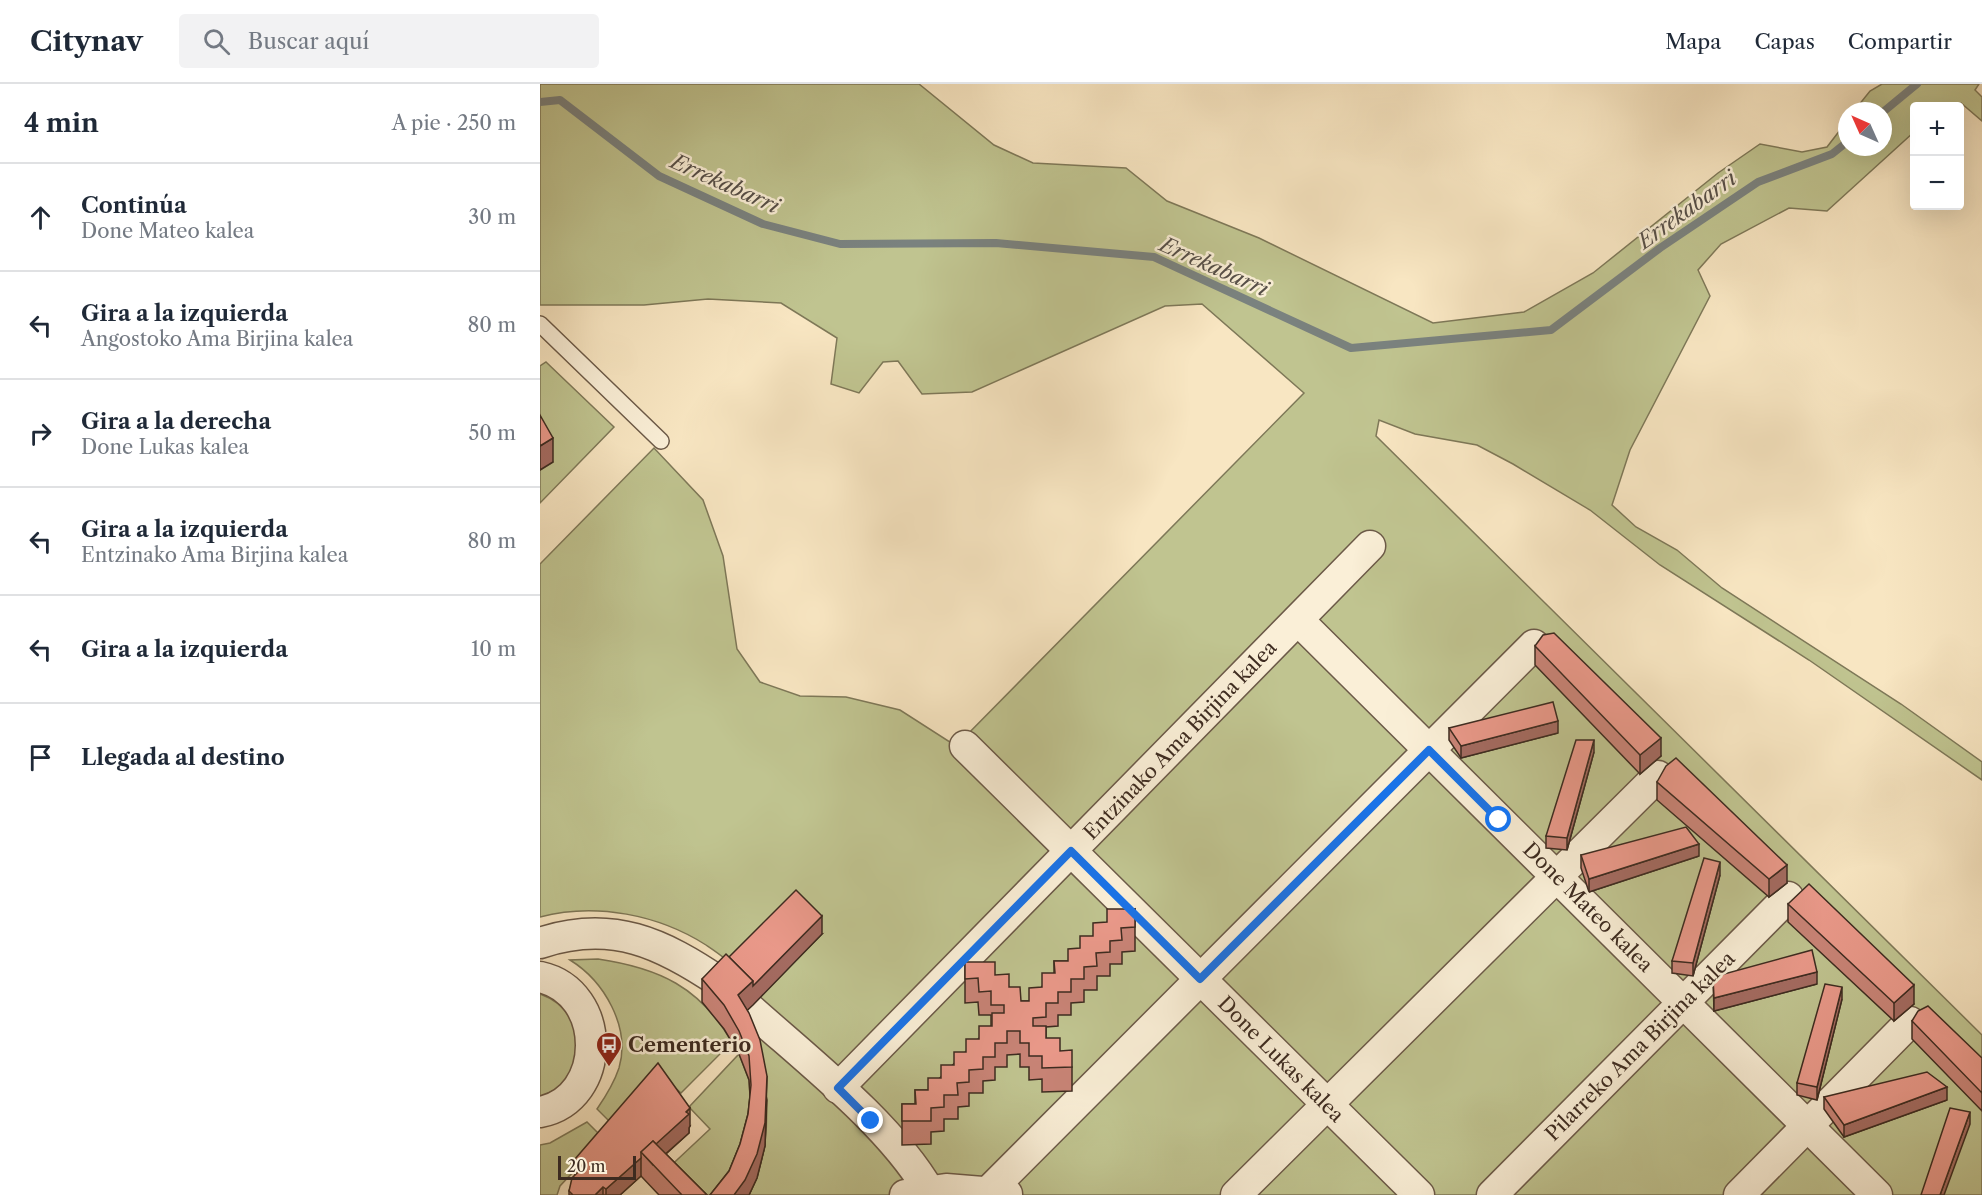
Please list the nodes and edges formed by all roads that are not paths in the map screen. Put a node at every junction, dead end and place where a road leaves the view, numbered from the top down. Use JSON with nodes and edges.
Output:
{"nodes":[{"id":1,"x":540,"y":324,"type":"edge"},
{"id":2,"x":661,"y":441,"type":"dead end"},
{"id":3,"x":1370,"y":546,"type":"dead end"},
{"id":4,"x":1298,"y":620,"type":"junction"},
{"id":5,"x":1533,"y":645,"type":"edge"},
{"id":6,"x":965,"y":746,"type":"dead end"},
{"id":7,"x":1429,"y":750,"type":"junction"},
{"id":8,"x":1658,"y":776,"type":"edge"},
{"id":9,"x":1071,"y":851,"type":"junction"},
{"id":10,"x":1556,"y":876,"type":"junction"},
{"id":11,"x":1788,"y":897,"type":"dead end"},
{"id":12,"x":540,"y":943,"type":"edge"},
{"id":13,"x":540,"y":977,"type":"edge"},
{"id":14,"x":1200,"y":979,"type":"junction"},
{"id":15,"x":721,"y":983,"type":"edge"},
{"id":16,"x":1683,"y":1002,"type":"junction"},
{"id":17,"x":749,"y":1008,"type":"edge"},
{"id":18,"x":1910,"y":1022,"type":"edge"},
{"id":19,"x":838,"y":1088,"type":"junction"},
{"id":20,"x":1327,"y":1104,"type":"junction"},
{"id":21,"x":540,"y":1112,"type":"edge"},
{"id":22,"x":1808,"y":1126,"type":"junction"},
{"id":23,"x":917,"y":1193,"type":"edge"},
{"id":24,"x":1001,"y":1193,"type":"edge"},
{"id":25,"x":1236,"y":1195,"type":"edge"},
{"id":26,"x":1419,"y":1195,"type":"edge"},
{"id":27,"x":1492,"y":1195,"type":"edge"},
{"id":28,"x":1739,"y":1195,"type":"edge"},
{"id":29,"x":1877,"y":1195,"type":"edge"}],
"edges":[{"from":1,"to":2,"type":"lane"},
{"from":3,"to":4,"type":"street","name":"Entzinako Ama Birjina kalea"},
{"from":4,"to":7,"type":"street","name":"Done Mateo kalea"},
{"from":4,"to":9,"type":"street","name":"Entzinako Ama Birjina kalea"},
{"from":5,"to":7,"type":"street"},
{"from":6,"to":9,"type":"street","name":"Done Lukas kalea"},
{"from":7,"to":10,"type":"street","name":"Done Mateo kalea"},
{"from":7,"to":14,"type":"street"},
{"from":8,"to":10,"type":"street"},
{"from":9,"to":14,"type":"street","name":"Done Lukas kalea"},
{"from":9,"to":19,"type":"street","name":"Entzinako Ama Birjina kalea"},
{"from":10,"to":16,"type":"street","name":"Done Mateo kalea"},
{"from":10,"to":20,"type":"street"},
{"from":11,"to":16,"type":"street","name":"Pilarreko Ama Birjina kalea"},
{"from":12,"to":15,"type":"street"},
{"from":13,"to":21,"type":"street"},
{"from":14,"to":20,"type":"street","name":"Done Lukas kalea"},
{"from":14,"to":24,"type":"street"},
{"from":16,"to":22,"type":"street","name":"Done Mateo kalea"},
{"from":16,"to":27,"type":"street","name":"Pilarreko Ama Birjina kalea"},
{"from":17,"to":19,"type":"street"},
{"from":18,"to":22,"type":"street"},
{"from":19,"to":23,"type":"street"},
{"from":20,"to":25,"type":"street"},
{"from":20,"to":26,"type":"street","name":"Done Lukas kalea"},
{"from":22,"to":28,"type":"street"},
{"from":22,"to":29,"type":"street","name":"Done Mateo kalea"},
{"from":23,"to":24,"type":"street"}]}
